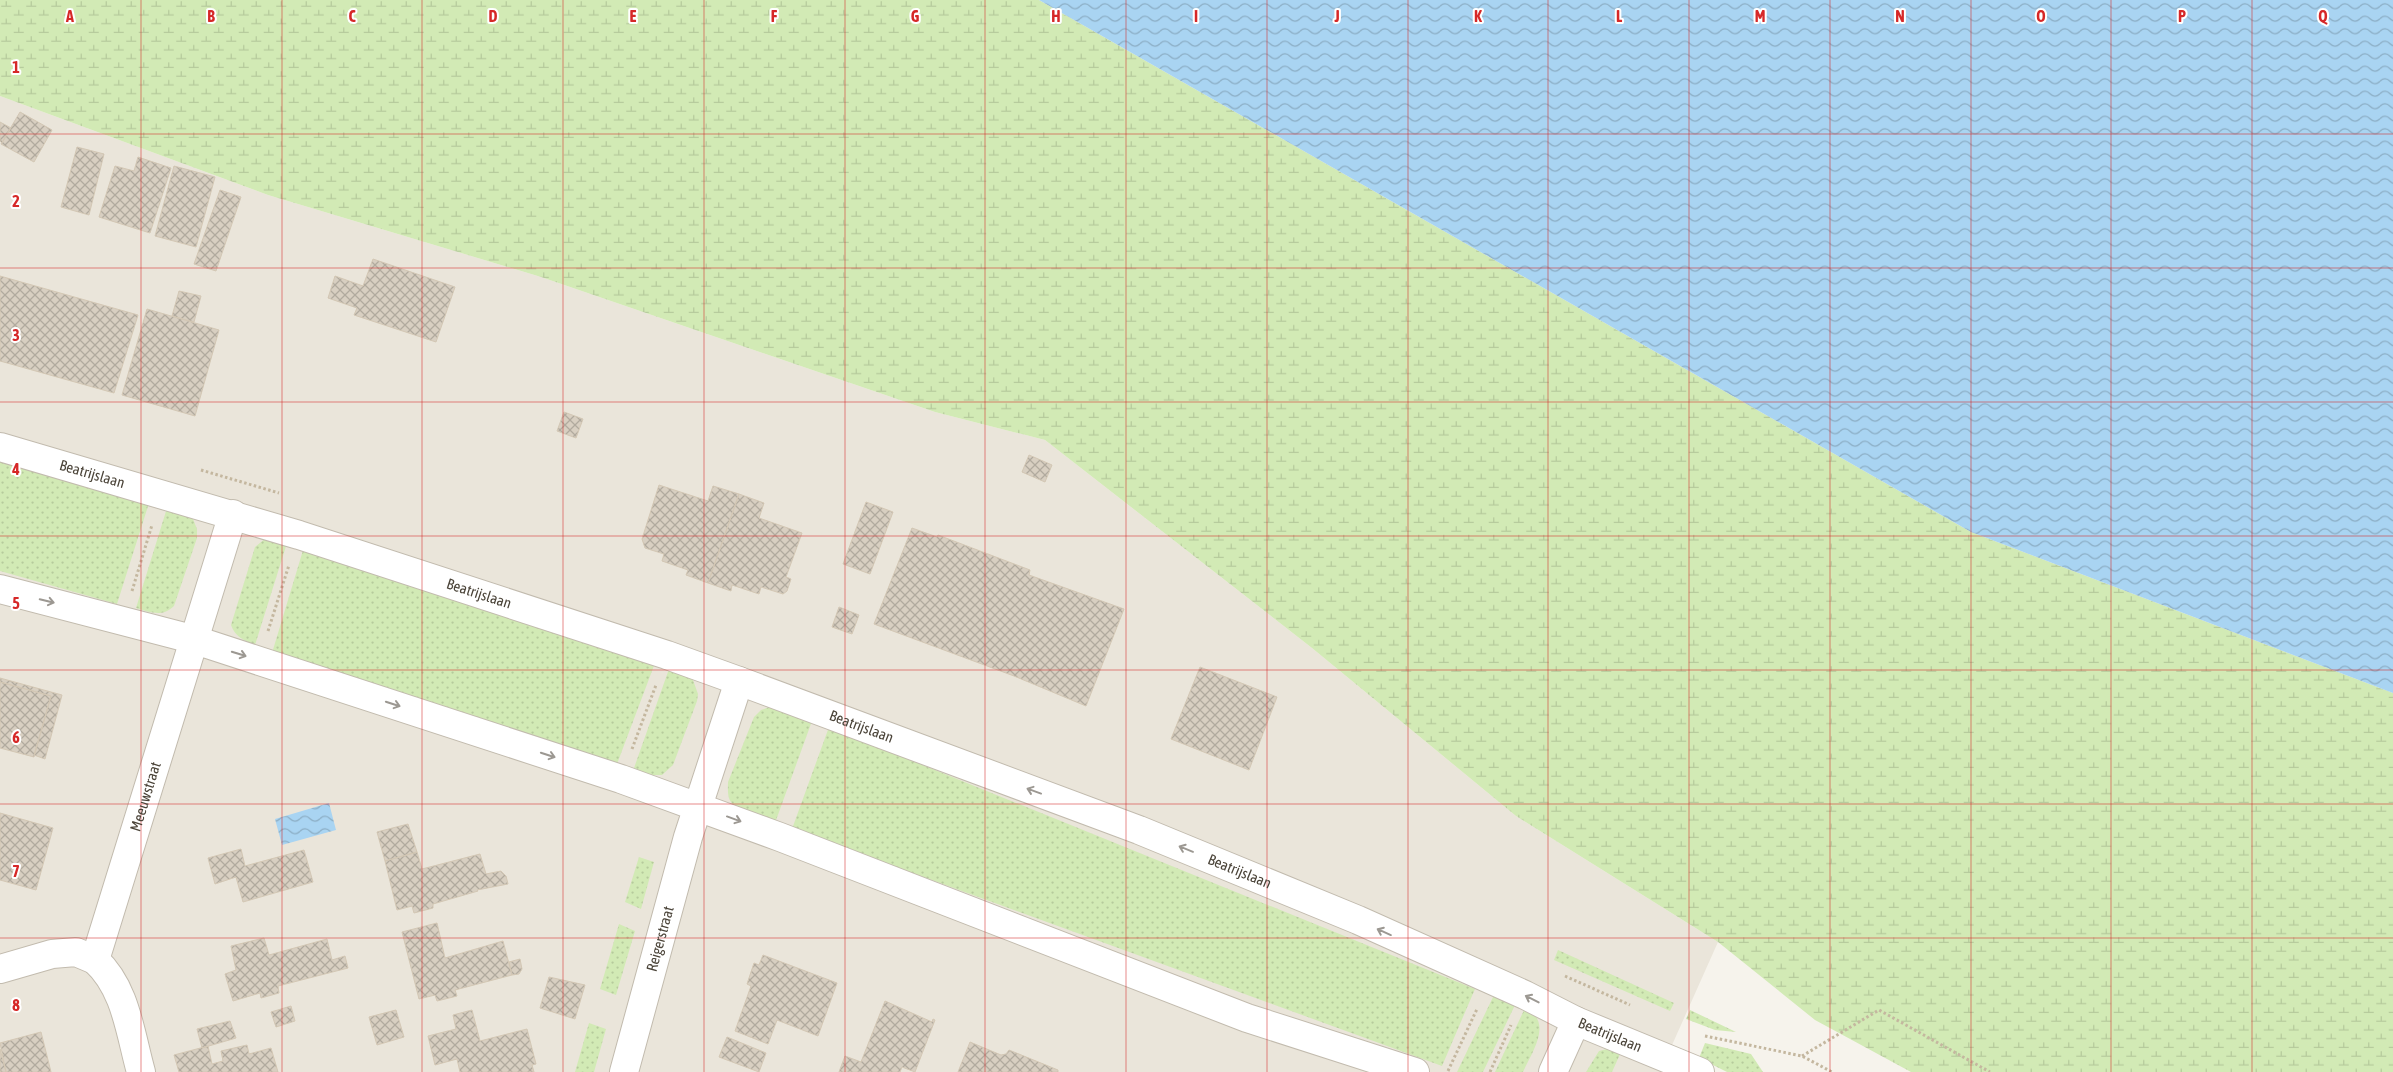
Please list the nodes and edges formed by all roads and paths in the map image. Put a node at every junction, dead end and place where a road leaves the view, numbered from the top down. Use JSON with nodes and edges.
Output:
{"nodes":[{"id":1,"x":0,"y":447,"type":"edge"},
{"id":2,"x":162,"y":494,"type":"junction"},
{"id":3,"x":233,"y":514,"type":"junction"},
{"id":4,"x":299,"y":535,"type":"junction"},
{"id":5,"x":0,"y":589,"type":"edge"},
{"id":6,"x":123,"y":620,"type":"junction"},
{"id":7,"x":192,"y":639,"type":"junction"},
{"id":8,"x":667,"y":655,"type":"junction"},
{"id":9,"x":259,"y":660,"type":"junction"},
{"id":10,"x":739,"y":681,"type":"junction"},
{"id":11,"x":621,"y":779,"type":"junction"},
{"id":12,"x":698,"y":806,"type":"junction"},
{"id":13,"x":95,"y":960,"type":"junction"},
{"id":14,"x":0,"y":969,"type":"edge"},
{"id":15,"x":1491,"y":980,"type":"junction"},
{"id":16,"x":1576,"y":1021,"type":"junction"},
{"id":17,"x":1702,"y":1036,"type":"dead end"},
{"id":18,"x":1802,"y":1056,"type":"junction"},
{"id":19,"x":141,"y":1072,"type":"edge"},
{"id":20,"x":624,"y":1072,"type":"edge"},
{"id":21,"x":1416,"y":1072,"type":"edge"},
{"id":22,"x":1448,"y":1072,"type":"edge"},
{"id":23,"x":1553,"y":1072,"type":"edge"},
{"id":24,"x":1700,"y":1072,"type":"edge"},
{"id":25,"x":1832,"y":1072,"type":"edge"},
{"id":26,"x":1990,"y":1072,"type":"edge"}],
"edges":[{"from":1,"to":2,"type":"street","name":"Beatrijslaan"},
{"from":2,"to":3,"type":"street","name":"Beatrijslaan"},
{"from":2,"to":6,"type":"path"},
{"from":3,"to":4,"type":"street","name":"Beatrijslaan"},
{"from":3,"to":7,"type":"street","name":"Meeuwstraat"},
{"from":4,"to":8,"type":"street","name":"Beatrijslaan"},
{"from":4,"to":9,"type":"path"},
{"from":5,"to":6,"type":"street","one_way":true},
{"from":6,"to":7,"type":"street"},
{"from":7,"to":9,"type":"street","one_way":true},
{"from":7,"to":13,"type":"street","name":"Meeuwstraat"},
{"from":8,"to":10,"type":"street","name":"Beatrijslaan"},
{"from":8,"to":11,"type":"path"},
{"from":9,"to":11,"type":"street","one_way":true},
{"from":10,"to":12,"type":"street","name":"Reigerstraat"},
{"from":15,"to":10,"type":"street","name":"Beatrijslaan","one_way":true},
{"from":11,"to":12,"type":"street"},
{"from":12,"to":20,"type":"street","name":"Reigerstraat"},
{"from":12,"to":21,"type":"street","one_way":true},
{"from":13,"to":14,"type":"street"},
{"from":13,"to":19,"type":"street"},
{"from":16,"to":15,"type":"street","name":"Beatrijslaan","one_way":true},
{"from":15,"to":22,"type":"path"},
{"from":16,"to":23,"type":"street"},
{"from":16,"to":24,"type":"street","name":"Beatrijslaan"},
{"from":17,"to":18,"type":"path"},
{"from":18,"to":25,"type":"path"},
{"from":18,"to":26,"type":"path"}]}
